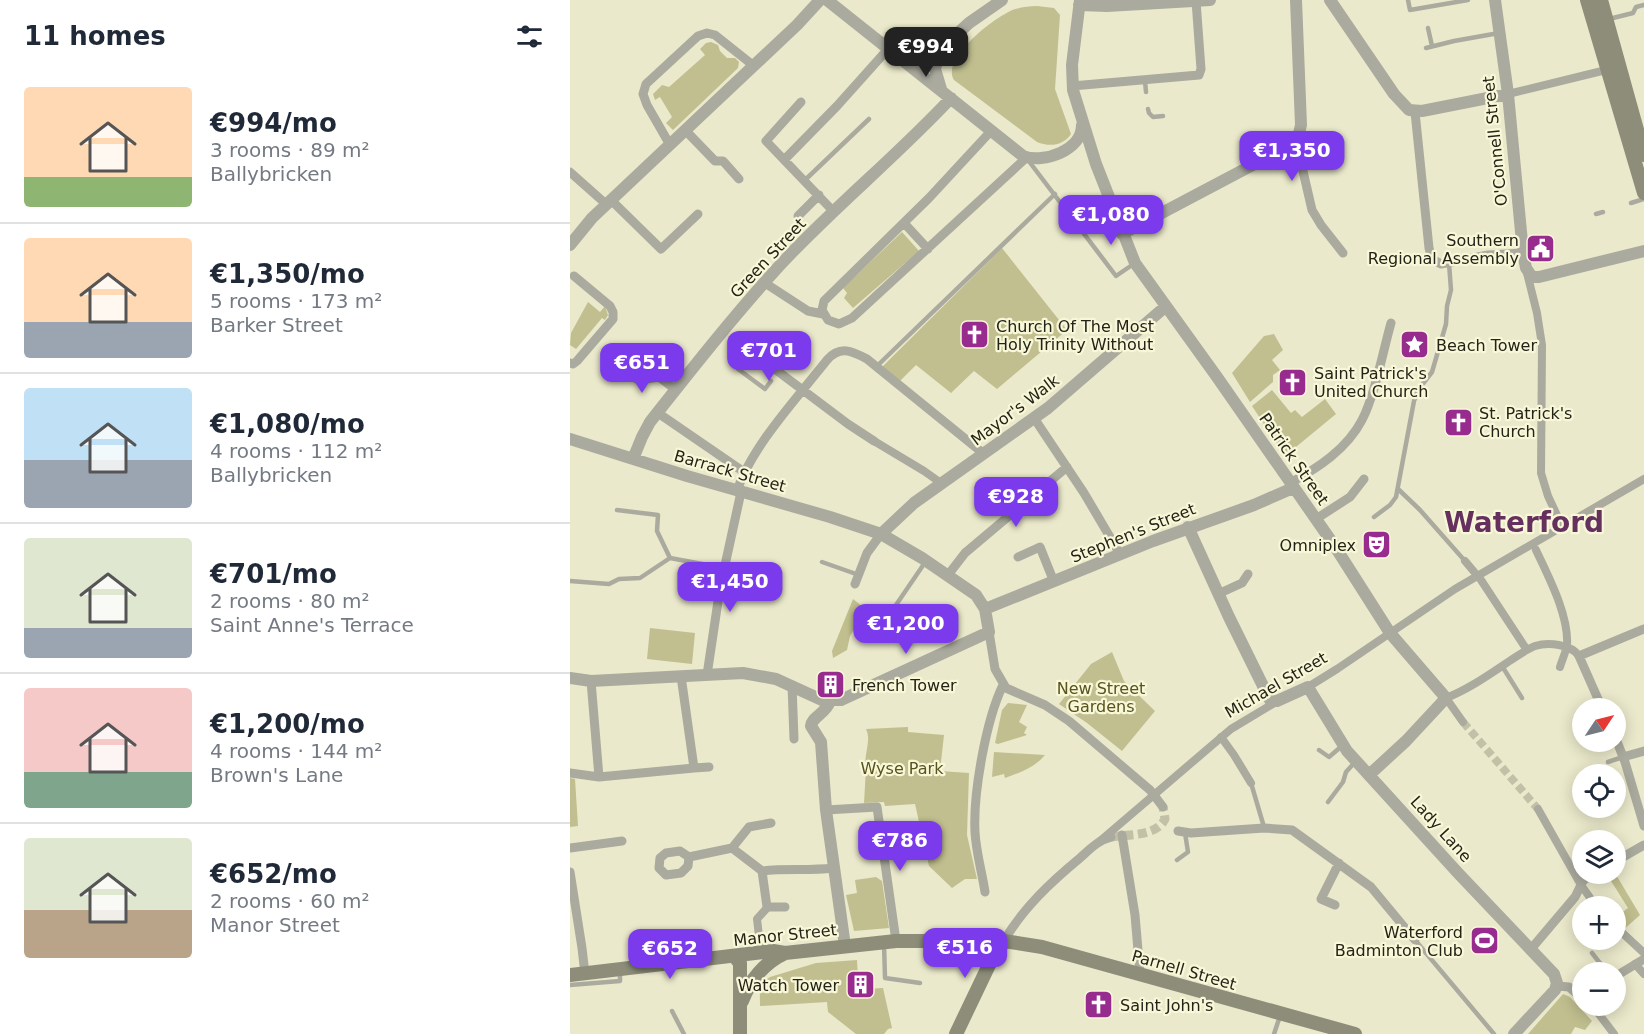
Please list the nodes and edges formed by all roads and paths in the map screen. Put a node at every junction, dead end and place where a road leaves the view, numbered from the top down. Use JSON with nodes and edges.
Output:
{"nodes":[{"id":1,"x":1002,"y":0,"type":"edge"},
{"id":2,"x":1210,"y":0,"type":"edge"},
{"id":3,"x":1296,"y":0,"type":"edge"},
{"id":4,"x":1330,"y":0,"type":"edge"},
{"id":5,"x":1408,"y":0,"type":"edge"},
{"id":6,"x":1468,"y":0,"type":"edge"},
{"id":7,"x":1495,"y":0,"type":"edge"},
{"id":8,"x":1587,"y":0,"type":"edge"},
{"id":9,"x":1601,"y":0,"type":"edge"},
{"id":10,"x":828,"y":1,"type":"edge"},
{"id":11,"x":1196,"y":1,"type":"edge"},
{"id":12,"x":1077,"y":2,"type":"edge"},
{"id":13,"x":1644,"y":5,"type":"edge"},
{"id":14,"x":1606,"y":19,"type":"junction"},
{"id":15,"x":1428,"y":28,"type":"dead end"},
{"id":16,"x":1499,"y":33,"type":"junction"},
{"id":17,"x":1432,"y":46,"type":"junction"},
{"id":18,"x":1426,"y":48,"type":"dead end"},
{"id":19,"x":888,"y":49,"type":"junction"},
{"id":20,"x":940,"y":50,"type":"junction"},
{"id":21,"x":905,"y":62,"type":"junction"},
{"id":22,"x":754,"y":66,"type":"junction"},
{"id":23,"x":1606,"y":70,"type":"junction"},
{"id":24,"x":1145,"y":81,"type":"junction"},
{"id":25,"x":1072,"y":86,"type":"junction"},
{"id":26,"x":1146,"y":92,"type":"dead end"},
{"id":27,"x":1508,"y":93,"type":"junction"},
{"id":28,"x":948,"y":95,"type":"junction"},
{"id":29,"x":801,"y":102,"type":"dead end"},
{"id":30,"x":1148,"y":109,"type":"dead end"},
{"id":31,"x":1415,"y":112,"type":"junction"},
{"id":32,"x":1163,"y":116,"type":"dead end"},
{"id":33,"x":869,"y":118,"type":"dead end"},
{"id":34,"x":1082,"y":121,"type":"junction"},
{"id":35,"x":686,"y":131,"type":"junction"},
{"id":36,"x":990,"y":131,"type":"junction"},
{"id":37,"x":1296,"y":141,"type":"junction"},
{"id":38,"x":670,"y":145,"type":"junction"},
{"id":39,"x":1066,"y":149,"type":"junction"},
{"id":40,"x":1644,"y":155,"type":"edge"},
{"id":41,"x":1026,"y":158,"type":"junction"},
{"id":42,"x":784,"y":160,"type":"junction"},
{"id":43,"x":1096,"y":164,"type":"junction"},
{"id":44,"x":570,"y":172,"type":"edge"},
{"id":45,"x":740,"y":178,"type":"dead end"},
{"id":46,"x":804,"y":181,"type":"junction"},
{"id":47,"x":1644,"y":193,"type":"edge"},
{"id":48,"x":1054,"y":194,"type":"junction"},
{"id":49,"x":819,"y":195,"type":"junction"},
{"id":50,"x":1644,"y":199,"type":"edge"},
{"id":51,"x":609,"y":202,"type":"junction"},
{"id":52,"x":1631,"y":203,"type":"dead end"},
{"id":53,"x":834,"y":212,"type":"junction"},
{"id":54,"x":698,"y":214,"type":"dead end"},
{"id":55,"x":798,"y":216,"type":"dead end"},
{"id":56,"x":904,"y":223,"type":"junction"},
{"id":57,"x":1122,"y":234,"type":"junction"},
{"id":58,"x":570,"y":245,"type":"edge"},
{"id":59,"x":928,"y":249,"type":"junction"},
{"id":60,"x":1644,"y":251,"type":"edge"},
{"id":61,"x":1342,"y":253,"type":"dead end"},
{"id":62,"x":1523,"y":253,"type":"junction"},
{"id":63,"x":1135,"y":263,"type":"junction"},
{"id":64,"x":1449,"y":264,"type":"junction"},
{"id":65,"x":1529,"y":272,"type":"junction"},
{"id":66,"x":574,"y":276,"type":"dead end"},
{"id":67,"x":765,"y":283,"type":"junction"},
{"id":68,"x":1165,"y":307,"type":"junction"},
{"id":69,"x":823,"y":314,"type":"junction"},
{"id":70,"x":1391,"y":323,"type":"dead end"},
{"id":71,"x":751,"y":351,"type":"dead end"},
{"id":72,"x":570,"y":363,"type":"edge"},
{"id":73,"x":877,"y":366,"type":"junction"},
{"id":74,"x":738,"y":369,"type":"dead end"},
{"id":75,"x":622,"y":372,"type":"dead end"},
{"id":76,"x":771,"y":381,"type":"dead end"},
{"id":77,"x":676,"y":390,"type":"junction"},
{"id":78,"x":803,"y":391,"type":"junction"},
{"id":79,"x":658,"y":412,"type":"junction"},
{"id":80,"x":1034,"y":418,"type":"junction"},
{"id":81,"x":570,"y":439,"type":"edge"},
{"id":82,"x":874,"y":441,"type":"joint"},
{"id":83,"x":984,"y":454,"type":"junction"},
{"id":84,"x":633,"y":459,"type":"junction"},
{"id":85,"x":1067,"y":467,"type":"junction"},
{"id":86,"x":744,"y":472,"type":"junction"},
{"id":87,"x":1364,"y":479,"type":"dead end"},
{"id":88,"x":1644,"y":479,"type":"edge"},
{"id":89,"x":941,"y":483,"type":"junction"},
{"id":90,"x":1292,"y":486,"type":"junction"},
{"id":91,"x":1398,"y":489,"type":"junction"},
{"id":92,"x":739,"y":492,"type":"junction"},
{"id":93,"x":617,"y":510,"type":"dead end"},
{"id":94,"x":1374,"y":517,"type":"dead end"},
{"id":95,"x":1316,"y":519,"type":"junction"},
{"id":96,"x":1565,"y":525,"type":"junction"},
{"id":97,"x":1188,"y":527,"type":"junction"},
{"id":98,"x":881,"y":534,"type":"junction"},
{"id":99,"x":1536,"y":550,"type":"dead end"},
{"id":100,"x":1120,"y":554,"type":"junction"},
{"id":101,"x":1018,"y":557,"type":"dead end"},
{"id":102,"x":670,"y":558,"type":"junction"},
{"id":103,"x":926,"y":561,"type":"junction"},
{"id":104,"x":1465,"y":561,"type":"joint"},
{"id":105,"x":822,"y":562,"type":"dead end"},
{"id":106,"x":724,"y":568,"type":"junction"},
{"id":107,"x":859,"y":574,"type":"junction"},
{"id":108,"x":1248,"y":574,"type":"dead end"},
{"id":109,"x":948,"y":575,"type":"junction"},
{"id":110,"x":1477,"y":575,"type":"junction"},
{"id":111,"x":570,"y":581,"type":"edge"},
{"id":112,"x":1054,"y":582,"type":"junction"},
{"id":113,"x":855,"y":584,"type":"dead end"},
{"id":114,"x":1218,"y":594,"type":"junction"},
{"id":115,"x":985,"y":609,"type":"junction"},
{"id":116,"x":883,"y":624,"type":"dead end"},
{"id":117,"x":1644,"y":629,"type":"edge"},
{"id":118,"x":989,"y":632,"type":"junction"},
{"id":119,"x":1390,"y":633,"type":"junction"},
{"id":120,"x":1567,"y":647,"type":"junction"},
{"id":121,"x":1527,"y":650,"type":"junction"},
{"id":122,"x":1579,"y":656,"type":"junction"},
{"id":123,"x":1502,"y":666,"type":"junction"},
{"id":124,"x":1560,"y":667,"type":"dead end"},
{"id":125,"x":707,"y":675,"type":"junction"},
{"id":126,"x":681,"y":676,"type":"junction"},
{"id":127,"x":570,"y":678,"type":"edge"},
{"id":128,"x":591,"y":681,"type":"junction"},
{"id":129,"x":792,"y":685,"type":"junction"},
{"id":130,"x":1004,"y":686,"type":"junction"},
{"id":131,"x":1308,"y":687,"type":"junction"},
{"id":132,"x":1446,"y":698,"type":"junction"},
{"id":133,"x":1522,"y":698,"type":"dead end"},
{"id":134,"x":1598,"y":698,"type":"edge"},
{"id":135,"x":830,"y":701,"type":"junction"},
{"id":136,"x":1277,"y":701,"type":"junction"},
{"id":137,"x":1463,"y":722,"type":"tunnel mouth"},
{"id":138,"x":1221,"y":737,"type":"junction"},
{"id":139,"x":794,"y":738,"type":"dead end"},
{"id":140,"x":1343,"y":746,"type":"junction"},
{"id":141,"x":1319,"y":750,"type":"dead end"},
{"id":142,"x":1644,"y":751,"type":"edge"},
{"id":143,"x":1621,"y":752,"type":"edge"},
{"id":144,"x":1623,"y":757,"type":"junction"},
{"id":145,"x":1356,"y":761,"type":"junction"},
{"id":146,"x":1608,"y":762,"type":"dead end"},
{"id":147,"x":709,"y":767,"type":"dead end"},
{"id":148,"x":694,"y":768,"type":"junction"},
{"id":149,"x":570,"y":773,"type":"edge"},
{"id":150,"x":1369,"y":776,"type":"junction"},
{"id":151,"x":599,"y":777,"type":"junction"},
{"id":152,"x":1251,"y":783,"type":"joint"},
{"id":153,"x":1154,"y":794,"type":"junction"},
{"id":154,"x":1328,"y":802,"type":"dead end"},
{"id":155,"x":1163,"y":807,"type":"dead end"},
{"id":156,"x":1538,"y":809,"type":"tunnel mouth"},
{"id":157,"x":826,"y":810,"type":"junction"},
{"id":158,"x":771,"y":823,"type":"dead end"},
{"id":159,"x":1644,"y":826,"type":"edge"},
{"id":160,"x":1264,"y":828,"type":"junction"},
{"id":161,"x":1182,"y":832,"type":"joint"},
{"id":162,"x":1122,"y":835,"type":"dead end"},
{"id":163,"x":1110,"y":837,"type":"tunnel mouth"},
{"id":164,"x":622,"y":842,"type":"dead end"},
{"id":165,"x":1099,"y":842,"type":"junction"},
{"id":166,"x":1644,"y":845,"type":"edge"},
{"id":167,"x":570,"y":848,"type":"edge"},
{"id":168,"x":732,"y":848,"type":"junction"},
{"id":169,"x":1626,"y":855,"type":"edge"},
{"id":170,"x":688,"y":857,"type":"dead end"},
{"id":171,"x":1177,"y":860,"type":"dead end"},
{"id":172,"x":1339,"y":863,"type":"junction"},
{"id":173,"x":833,"y":868,"type":"junction"},
{"id":174,"x":762,"y":871,"type":"junction"},
{"id":175,"x":570,"y":872,"type":"edge"},
{"id":176,"x":1581,"y":885,"type":"junction"},
{"id":177,"x":985,"y":892,"type":"dead end"},
{"id":178,"x":1589,"y":896,"type":"edge"},
{"id":179,"x":1335,"y":905,"type":"dead end"},
{"id":180,"x":785,"y":907,"type":"dead end"},
{"id":181,"x":768,"y":908,"type":"junction"},
{"id":182,"x":1626,"y":936,"type":"edge"},
{"id":183,"x":1414,"y":940,"type":"joint"},
{"id":184,"x":1004,"y":941,"type":"junction"},
{"id":185,"x":890,"y":942,"type":"junction"},
{"id":186,"x":845,"y":946,"type":"junction"},
{"id":187,"x":1531,"y":949,"type":"junction"},
{"id":188,"x":761,"y":952,"type":"junction"},
{"id":189,"x":785,"y":953,"type":"junction"},
{"id":190,"x":1592,"y":953,"type":"dead end"},
{"id":191,"x":1644,"y":953,"type":"edge"},
{"id":192,"x":735,"y":957,"type":"junction"},
{"id":193,"x":1599,"y":962,"type":"edge"},
{"id":194,"x":1640,"y":962,"type":"edge"},
{"id":195,"x":620,"y":970,"type":"junction"},
{"id":196,"x":1626,"y":970,"type":"edge"},
{"id":197,"x":585,"y":974,"type":"junction"},
{"id":198,"x":1644,"y":974,"type":"edge"},
{"id":199,"x":570,"y":975,"type":"edge"},
{"id":200,"x":1140,"y":975,"type":"junction"},
{"id":201,"x":920,"y":983,"type":"dead end"},
{"id":202,"x":570,"y":985,"type":"edge"},
{"id":203,"x":1557,"y":986,"type":"junction"},
{"id":204,"x":1572,"y":990,"type":"edge"},
{"id":205,"x":740,"y":1009,"type":"junction"},
{"id":206,"x":672,"y":1011,"type":"dead end"},
{"id":207,"x":1281,"y":1014,"type":"junction"},
{"id":208,"x":1600,"y":1016,"type":"edge"},
{"id":209,"x":684,"y":1034,"type":"edge"},
{"id":210,"x":740,"y":1034,"type":"edge"},
{"id":211,"x":956,"y":1034,"type":"edge"},
{"id":212,"x":1274,"y":1034,"type":"edge"},
{"id":213,"x":1355,"y":1034,"type":"edge"},
{"id":214,"x":1494,"y":1034,"type":"edge"},
{"id":215,"x":1514,"y":1034,"type":"edge"},
{"id":216,"x":1614,"y":1034,"type":"edge"}],
"edges":[{"from":1,"to":20,"type":"street"},
{"from":2,"to":11,"type":"street"},
{"from":3,"to":37,"type":"street"},
{"from":4,"to":31,"type":"street"},
{"from":5,"to":6,"type":"lane"},
{"from":7,"to":16,"type":"street","name":"O'Connell Street"},
{"from":8,"to":23,"type":"main road"},
{"from":9,"to":14,"type":"main road"},
{"from":10,"to":19,"type":"street"},
{"from":10,"to":22,"type":"street"},
{"from":11,"to":12,"type":"street"},
{"from":11,"to":24,"type":"street"},
{"from":12,"to":25,"type":"street","name":"Patrick Street"},
{"from":13,"to":14,"type":"lane"},
{"from":14,"to":40,"type":"main road"},
{"from":15,"to":17,"type":"lane"},
{"from":16,"to":17,"type":"lane"},
{"from":16,"to":27,"type":"street","name":"O'Connell Street"},
{"from":17,"to":18,"type":"lane"},
{"from":19,"to":21,"type":"street"},
{"from":19,"to":42,"type":"street"},
{"from":20,"to":21,"type":"street"},
{"from":20,"to":28,"type":"street"},
{"from":21,"to":28,"type":"street"},
{"from":22,"to":35,"type":"street"},
{"from":22,"to":38,"type":"street"},
{"from":23,"to":27,"type":"street"},
{"from":23,"to":47,"type":"main road"},
{"from":24,"to":25,"type":"street"},
{"from":24,"to":26,"type":"lane"},
{"from":25,"to":34,"type":"street","name":"Patrick Street"},
{"from":27,"to":31,"type":"street"},
{"from":27,"to":62,"type":"street","name":"O'Connell Street"},
{"from":28,"to":36,"type":"street"},
{"from":28,"to":53,"type":"street","name":"Green Street"},
{"from":29,"to":42,"type":"street"},
{"from":30,"to":32,"type":"lane"},
{"from":31,"to":64,"type":"street"},
{"from":33,"to":46,"type":"lane"},
{"from":34,"to":39,"type":"street"},
{"from":34,"to":43,"type":"street","name":"Patrick Street"},
{"from":35,"to":38,"type":"street"},
{"from":35,"to":45,"type":"street"},
{"from":36,"to":41,"type":"street"},
{"from":36,"to":56,"type":"street"},
{"from":37,"to":57,"type":"street"},
{"from":37,"to":61,"type":"street"},
{"from":38,"to":51,"type":"street"},
{"from":39,"to":41,"type":"street"},
{"from":39,"to":43,"type":"street"},
{"from":41,"to":48,"type":"lane"},
{"from":41,"to":59,"type":"street"},
{"from":42,"to":46,"type":"street"},
{"from":43,"to":57,"type":"street","name":"Patrick Street"},
{"from":44,"to":51,"type":"street"},
{"from":46,"to":49,"type":"street"},
{"from":48,"to":63,"type":"lane"},
{"from":48,"to":73,"type":"lane"},
{"from":49,"to":53,"type":"street"},
{"from":49,"to":55,"type":"street"},
{"from":50,"to":52,"type":"lane"},
{"from":51,"to":54,"type":"street"},
{"from":51,"to":58,"type":"street"},
{"from":53,"to":67,"type":"street","name":"Green Street"},
{"from":56,"to":59,"type":"street"},
{"from":56,"to":69,"type":"street"},
{"from":57,"to":63,"type":"street","name":"Patrick Street"},
{"from":59,"to":69,"type":"street"},
{"from":60,"to":65,"type":"street"},
{"from":62,"to":64,"type":"street"},
{"from":62,"to":65,"type":"street","name":"O'Connell Street"},
{"from":63,"to":68,"type":"street","name":"Patrick Street"},
{"from":64,"to":91,"type":"lane"},
{"from":65,"to":96,"type":"street"},
{"from":66,"to":72,"type":"street"},
{"from":67,"to":69,"type":"street"},
{"from":67,"to":77,"type":"street","name":"Green Street"},
{"from":68,"to":80,"type":"street","name":"Mayor's Walk"},
{"from":68,"to":90,"type":"street","name":"Patrick Street"},
{"from":70,"to":90,"type":"street"},
{"from":71,"to":78,"type":"street"},
{"from":73,"to":78,"type":"street"},
{"from":73,"to":83,"type":"street"},
{"from":74,"to":76,"type":"lane"},
{"from":75,"to":77,"type":"street"},
{"from":77,"to":79,"type":"street","name":"Green Street"},
{"from":78,"to":82,"type":"street"},
{"from":78,"to":86,"type":"street"},
{"from":79,"to":84,"type":"street","name":"Green Street"},
{"from":79,"to":86,"type":"street"},
{"from":80,"to":83,"type":"street","name":"Mayor's Walk"},
{"from":80,"to":85,"type":"street"},
{"from":81,"to":84,"type":"street","name":"Barrack Street"},
{"from":82,"to":89,"type":"street"},
{"from":83,"to":89,"type":"street","name":"Mayor's Walk"},
{"from":84,"to":92,"type":"street","name":"Barrack Street"},
{"from":85,"to":100,"type":"street"},
{"from":85,"to":109,"type":"street"},
{"from":86,"to":92,"type":"street"},
{"from":87,"to":95,"type":"street"},
{"from":88,"to":96,"type":"street","name":"Michael Street"},
{"from":89,"to":98,"type":"street","name":"Mayor's Walk"},
{"from":90,"to":95,"type":"street","name":"Patrick Street"},
{"from":90,"to":97,"type":"street","name":"Stephen's Street"},
{"from":91,"to":94,"type":"lane"},
{"from":91,"to":104,"type":"lane"},
{"from":92,"to":98,"type":"street","name":"Barrack Street"},
{"from":92,"to":106,"type":"street"},
{"from":93,"to":102,"type":"lane"},
{"from":95,"to":119,"type":"street","name":"Patrick Street"},
{"from":96,"to":110,"type":"street","name":"Michael Street"},
{"from":97,"to":100,"type":"street","name":"Stephen's Street"},
{"from":97,"to":114,"type":"street"},
{"from":98,"to":103,"type":"street","name":"Barrack Street"},
{"from":98,"to":107,"type":"street"},
{"from":99,"to":120,"type":"street"},
{"from":100,"to":112,"type":"street","name":"Stephen's Street"},
{"from":101,"to":112,"type":"street"},
{"from":102,"to":106,"type":"lane"},
{"from":102,"to":111,"type":"lane"},
{"from":103,"to":109,"type":"street","name":"Barrack Street"},
{"from":103,"to":116,"type":"lane"},
{"from":104,"to":110,"type":"street"},
{"from":105,"to":107,"type":"lane"},
{"from":106,"to":125,"type":"street"},
{"from":107,"to":113,"type":"street"},
{"from":108,"to":114,"type":"street"},
{"from":109,"to":115,"type":"street","name":"Barrack Street"},
{"from":110,"to":119,"type":"street","name":"Michael Street"},
{"from":110,"to":121,"type":"street"},
{"from":112,"to":115,"type":"street","name":"Stephen's Street"},
{"from":114,"to":136,"type":"street"},
{"from":115,"to":118,"type":"street"},
{"from":117,"to":122,"type":"street"},
{"from":118,"to":130,"type":"street"},
{"from":118,"to":135,"type":"street"},
{"from":119,"to":131,"type":"street","name":"Michael Street"},
{"from":119,"to":132,"type":"street","name":"Patrick Street"},
{"from":120,"to":121,"type":"street"},
{"from":120,"to":122,"type":"street"},
{"from":120,"to":124,"type":"street"},
{"from":121,"to":123,"type":"street"},
{"from":122,"to":134,"type":"street"},
{"from":123,"to":132,"type":"street"},
{"from":123,"to":133,"type":"lane"},
{"from":125,"to":126,"type":"street"},
{"from":125,"to":129,"type":"street"},
{"from":126,"to":128,"type":"street"},
{"from":126,"to":148,"type":"street"},
{"from":127,"to":128,"type":"street"},
{"from":128,"to":151,"type":"street"},
{"from":129,"to":135,"type":"street"},
{"from":129,"to":139,"type":"street"},
{"from":130,"to":153,"type":"street"},
{"from":130,"to":177,"type":"street"},
{"from":131,"to":136,"type":"street","name":"Michael Street"},
{"from":131,"to":140,"type":"street","name":"Lady Lane"},
{"from":132,"to":137,"type":"street"},
{"from":132,"to":150,"type":"street"},
{"from":135,"to":157,"type":"street"},
{"from":136,"to":138,"type":"street","name":"Michael Street"},
{"from":138,"to":152,"type":"street"},
{"from":138,"to":153,"type":"street","name":"Michael Street"},
{"from":140,"to":141,"type":"lane"},
{"from":140,"to":145,"type":"street","name":"Lady Lane"},
{"from":142,"to":144,"type":"street"},
{"from":143,"to":144,"type":"street"},
{"from":144,"to":146,"type":"lane"},
{"from":144,"to":159,"type":"street"},
{"from":145,"to":150,"type":"street","name":"Lady Lane"},
{"from":145,"to":154,"type":"lane"},
{"from":147,"to":148,"type":"street"},
{"from":148,"to":151,"type":"street"},
{"from":149,"to":151,"type":"street"},
{"from":150,"to":187,"type":"street","name":"Lady Lane"},
{"from":152,"to":160,"type":"lane"},
{"from":153,"to":155,"type":"street"},
{"from":153,"to":165,"type":"street","name":"Michael Street"},
{"from":156,"to":176,"type":"street"},
{"from":157,"to":173,"type":"street"},
{"from":157,"to":185,"type":"street"},
{"from":158,"to":168,"type":"street"},
{"from":160,"to":161,"type":"street"},
{"from":160,"to":172,"type":"street"},
{"from":161,"to":171,"type":"lane"},
{"from":162,"to":200,"type":"street"},
{"from":163,"to":165,"type":"street"},
{"from":164,"to":167,"type":"street"},
{"from":165,"to":184,"type":"street"},
{"from":166,"to":169,"type":"street"},
{"from":168,"to":170,"type":"street"},
{"from":168,"to":174,"type":"street"},
{"from":172,"to":179,"type":"street"},
{"from":172,"to":183,"type":"street"},
{"from":173,"to":174,"type":"street"},
{"from":173,"to":186,"type":"street"},
{"from":174,"to":181,"type":"street"},
{"from":175,"to":197,"type":"street"},
{"from":176,"to":178,"type":"street"},
{"from":176,"to":187,"type":"street"},
{"from":180,"to":181,"type":"street"},
{"from":181,"to":188,"type":"street"},
{"from":182,"to":191,"type":"street"},
{"from":183,"to":214,"type":"lane"},
{"from":184,"to":185,"type":"main road","name":"Manor Street"},
{"from":184,"to":200,"type":"main road","name":"Parnell Street"},
{"from":184,"to":211,"type":"main road"},
{"from":185,"to":186,"type":"main road","name":"Manor Street"},
{"from":185,"to":201,"type":"lane"},
{"from":186,"to":189,"type":"main road","name":"Manor Street"},
{"from":187,"to":203,"type":"street","name":"Lady Lane"},
{"from":188,"to":189,"type":"main road","name":"Manor Street"},
{"from":188,"to":192,"type":"main road","name":"Manor Street"},
{"from":189,"to":205,"type":"main road"},
{"from":190,"to":193,"type":"lane"},
{"from":192,"to":195,"type":"main road","name":"Manor Street"},
{"from":192,"to":205,"type":"main road"},
{"from":194,"to":196,"type":"street"},
{"from":194,"to":198,"type":"street"},
{"from":195,"to":197,"type":"main road","name":"Manor Street"},
{"from":195,"to":202,"type":"lane"},
{"from":197,"to":199,"type":"main road","name":"Manor Street"},
{"from":200,"to":207,"type":"main road","name":"Parnell Street"},
{"from":203,"to":204,"type":"street"},
{"from":203,"to":215,"type":"street"},
{"from":205,"to":210,"type":"main road"},
{"from":206,"to":209,"type":"lane"},
{"from":207,"to":212,"type":"lane"},
{"from":207,"to":213,"type":"main road","name":"Parnell Street"},
{"from":208,"to":216,"type":"street"}]}
